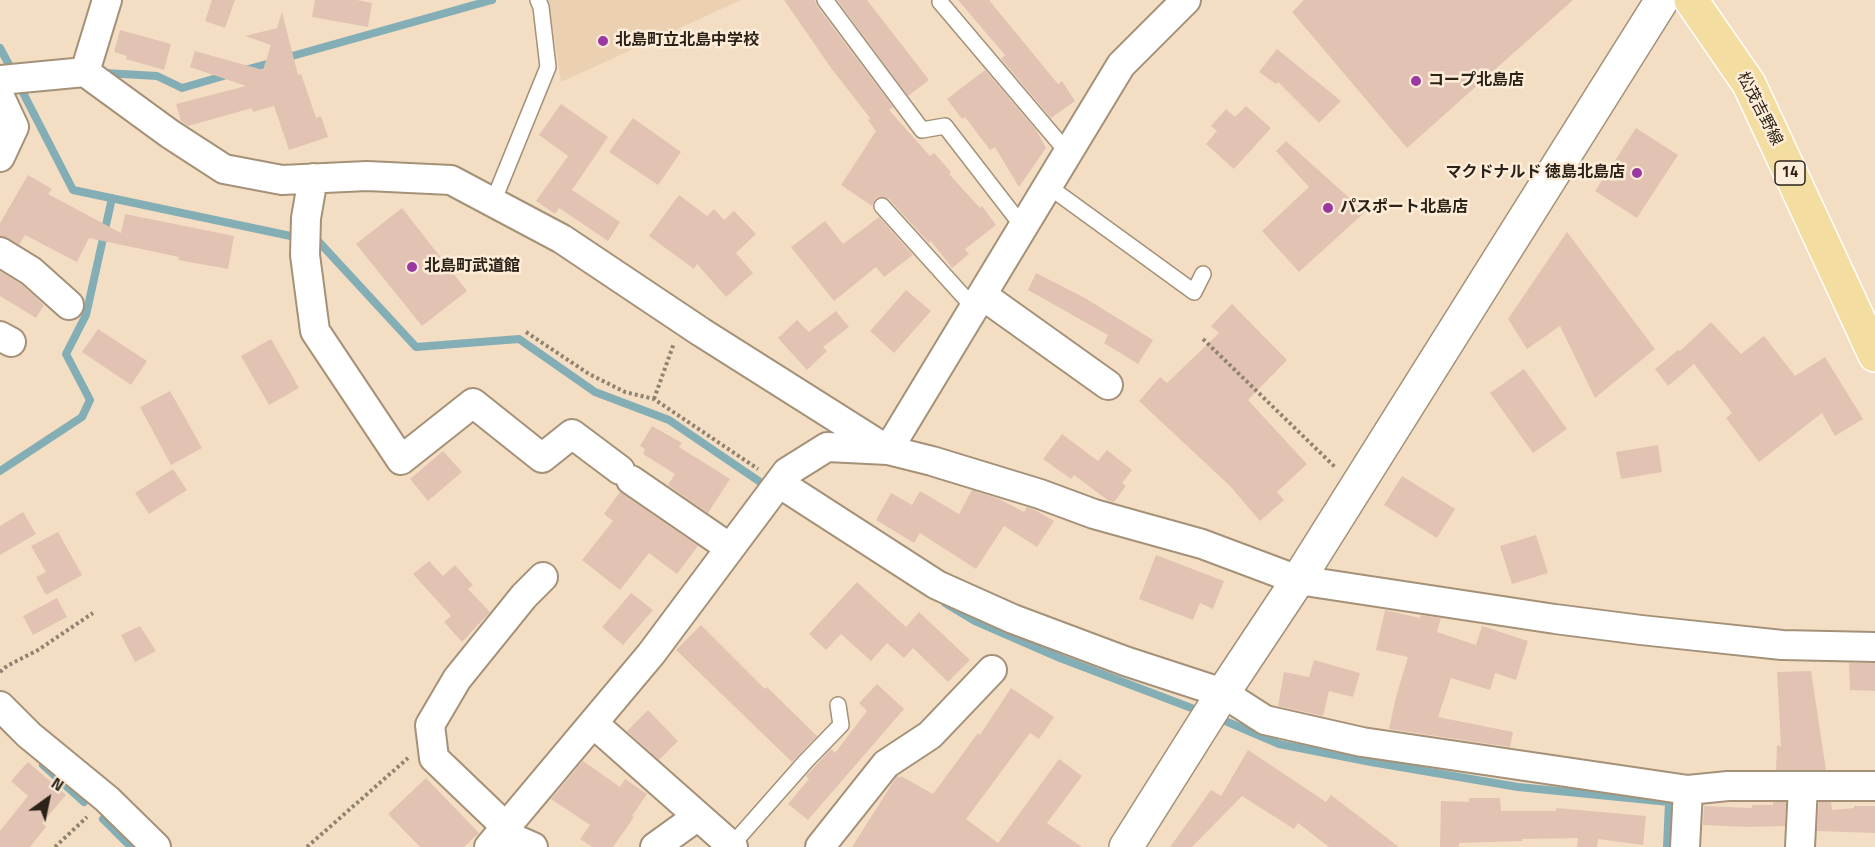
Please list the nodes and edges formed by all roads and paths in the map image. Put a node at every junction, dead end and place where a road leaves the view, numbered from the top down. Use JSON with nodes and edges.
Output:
{"nodes":[{"id":1,"x":107,"y":0,"type":"edge"},
{"id":2,"x":538,"y":0,"type":"edge"},
{"id":3,"x":825,"y":0,"type":"edge"},
{"id":4,"x":1186,"y":0,"type":"edge"},
{"id":5,"x":1662,"y":0,"type":"edge"},
{"id":6,"x":1691,"y":0,"type":"edge"},
{"id":7,"x":940,"y":2,"type":"dead end"},
{"id":8,"x":85,"y":72,"type":"junction"},
{"id":9,"x":0,"y":80,"type":"edge"},
{"id":10,"x":0,"y":98,"type":"edge"},
{"id":11,"x":1068,"y":153,"type":"junction"},
{"id":12,"x":0,"y":157,"type":"edge"},
{"id":13,"x":313,"y":178,"type":"junction"},
{"id":14,"x":1048,"y":186,"type":"junction"},
{"id":15,"x":493,"y":202,"type":"junction"},
{"id":16,"x":882,"y":206,"type":"dead end"},
{"id":17,"x":1023,"y":227,"type":"junction"},
{"id":18,"x":0,"y":252,"type":"edge"},
{"id":19,"x":1203,"y":274,"type":"dead end"},
{"id":20,"x":978,"y":301,"type":"junction"},
{"id":21,"x":69,"y":305,"type":"dead end"},
{"id":22,"x":682,"y":319,"type":"junction"},
{"id":23,"x":526,"y":332,"type":"dead end"},
{"id":24,"x":1203,"y":339,"type":"dead end"},
{"id":25,"x":1875,"y":355,"type":"edge"},
{"id":26,"x":1108,"y":385,"type":"dead end"},
{"id":27,"x":654,"y":399,"type":"junction"},
{"id":28,"x":888,"y":450,"type":"junction"},
{"id":29,"x":779,"y":483,"type":"junction"},
{"id":30,"x":1356,"y":488,"type":"junction"},
{"id":31,"x":730,"y":548,"type":"junction"},
{"id":32,"x":543,"y":578,"type":"dead end"},
{"id":33,"x":1298,"y":580,"type":"junction"},
{"id":34,"x":93,"y":613,"type":"dead end"},
{"id":35,"x":1875,"y":647,"type":"edge"},
{"id":36,"x":992,"y":670,"type":"dead end"},
{"id":37,"x":0,"y":672,"type":"edge"},
{"id":38,"x":838,"y":705,"type":"dead end"},
{"id":39,"x":0,"y":706,"type":"edge"},
{"id":40,"x":1214,"y":708,"type":"junction"},
{"id":41,"x":594,"y":724,"type":"junction"},
{"id":42,"x":432,"y":742,"type":"junction"},
{"id":43,"x":1803,"y":786,"type":"junction"},
{"id":44,"x":1875,"y":786,"type":"edge"},
{"id":45,"x":1688,"y":790,"type":"junction"},
{"id":46,"x":107,"y":799,"type":"junction"},
{"id":47,"x":698,"y":816,"type":"junction"},
{"id":48,"x":499,"y":836,"type":"edge"},
{"id":49,"x":732,"y":846,"type":"edge"},
{"id":50,"x":55,"y":847,"type":"edge"},
{"id":51,"x":156,"y":847,"type":"edge"},
{"id":52,"x":308,"y":847,"type":"edge"},
{"id":53,"x":533,"y":847,"type":"edge"},
{"id":54,"x":655,"y":847,"type":"edge"},
{"id":55,"x":819,"y":847,"type":"edge"},
{"id":56,"x":1126,"y":847,"type":"edge"},
{"id":57,"x":1685,"y":847,"type":"edge"},
{"id":58,"x":1800,"y":847,"type":"edge"}],
"edges":[{"from":1,"to":8,"type":"street"},
{"from":2,"to":15,"type":"lane"},
{"from":3,"to":17,"type":"lane"},
{"from":4,"to":11,"type":"street"},
{"from":5,"to":30,"type":"street"},
{"from":6,"to":25,"type":"main road","name":"松茂吉野線","number":"14"},
{"from":7,"to":11,"type":"lane"},
{"from":8,"to":9,"type":"street"},
{"from":8,"to":13,"type":"street"},
{"from":10,"to":12,"type":"street"},
{"from":11,"to":14,"type":"street"},
{"from":13,"to":15,"type":"street"},
{"from":13,"to":31,"type":"street"},
{"from":14,"to":17,"type":"street"},
{"from":14,"to":19,"type":"lane"},
{"from":15,"to":22,"type":"street"},
{"from":16,"to":20,"type":"lane"},
{"from":17,"to":20,"type":"street"},
{"from":18,"to":21,"type":"street"},
{"from":20,"to":26,"type":"street"},
{"from":20,"to":28,"type":"street"},
{"from":22,"to":27,"type":"path"},
{"from":22,"to":28,"type":"street"},
{"from":23,"to":27,"type":"path"},
{"from":24,"to":30,"type":"path"},
{"from":27,"to":29,"type":"path"},
{"from":28,"to":29,"type":"street"},
{"from":28,"to":33,"type":"street"},
{"from":29,"to":31,"type":"street"},
{"from":29,"to":40,"type":"street"},
{"from":30,"to":33,"type":"street"},
{"from":31,"to":41,"type":"street"},
{"from":32,"to":42,"type":"street"},
{"from":33,"to":35,"type":"street"},
{"from":33,"to":40,"type":"street"},
{"from":34,"to":37,"type":"path"},
{"from":36,"to":55,"type":"street"},
{"from":38,"to":49,"type":"lane"},
{"from":39,"to":46,"type":"street"},
{"from":40,"to":45,"type":"street"},
{"from":40,"to":56,"type":"street"},
{"from":41,"to":47,"type":"street"},
{"from":41,"to":48,"type":"street"},
{"from":42,"to":48,"type":"street"},
{"from":42,"to":52,"type":"path"},
{"from":43,"to":44,"type":"street"},
{"from":43,"to":45,"type":"street"},
{"from":43,"to":58,"type":"street"},
{"from":45,"to":57,"type":"street"},
{"from":46,"to":50,"type":"path"},
{"from":46,"to":51,"type":"street"},
{"from":47,"to":49,"type":"street"},
{"from":47,"to":54,"type":"street"},
{"from":48,"to":53,"type":"street"}]}
